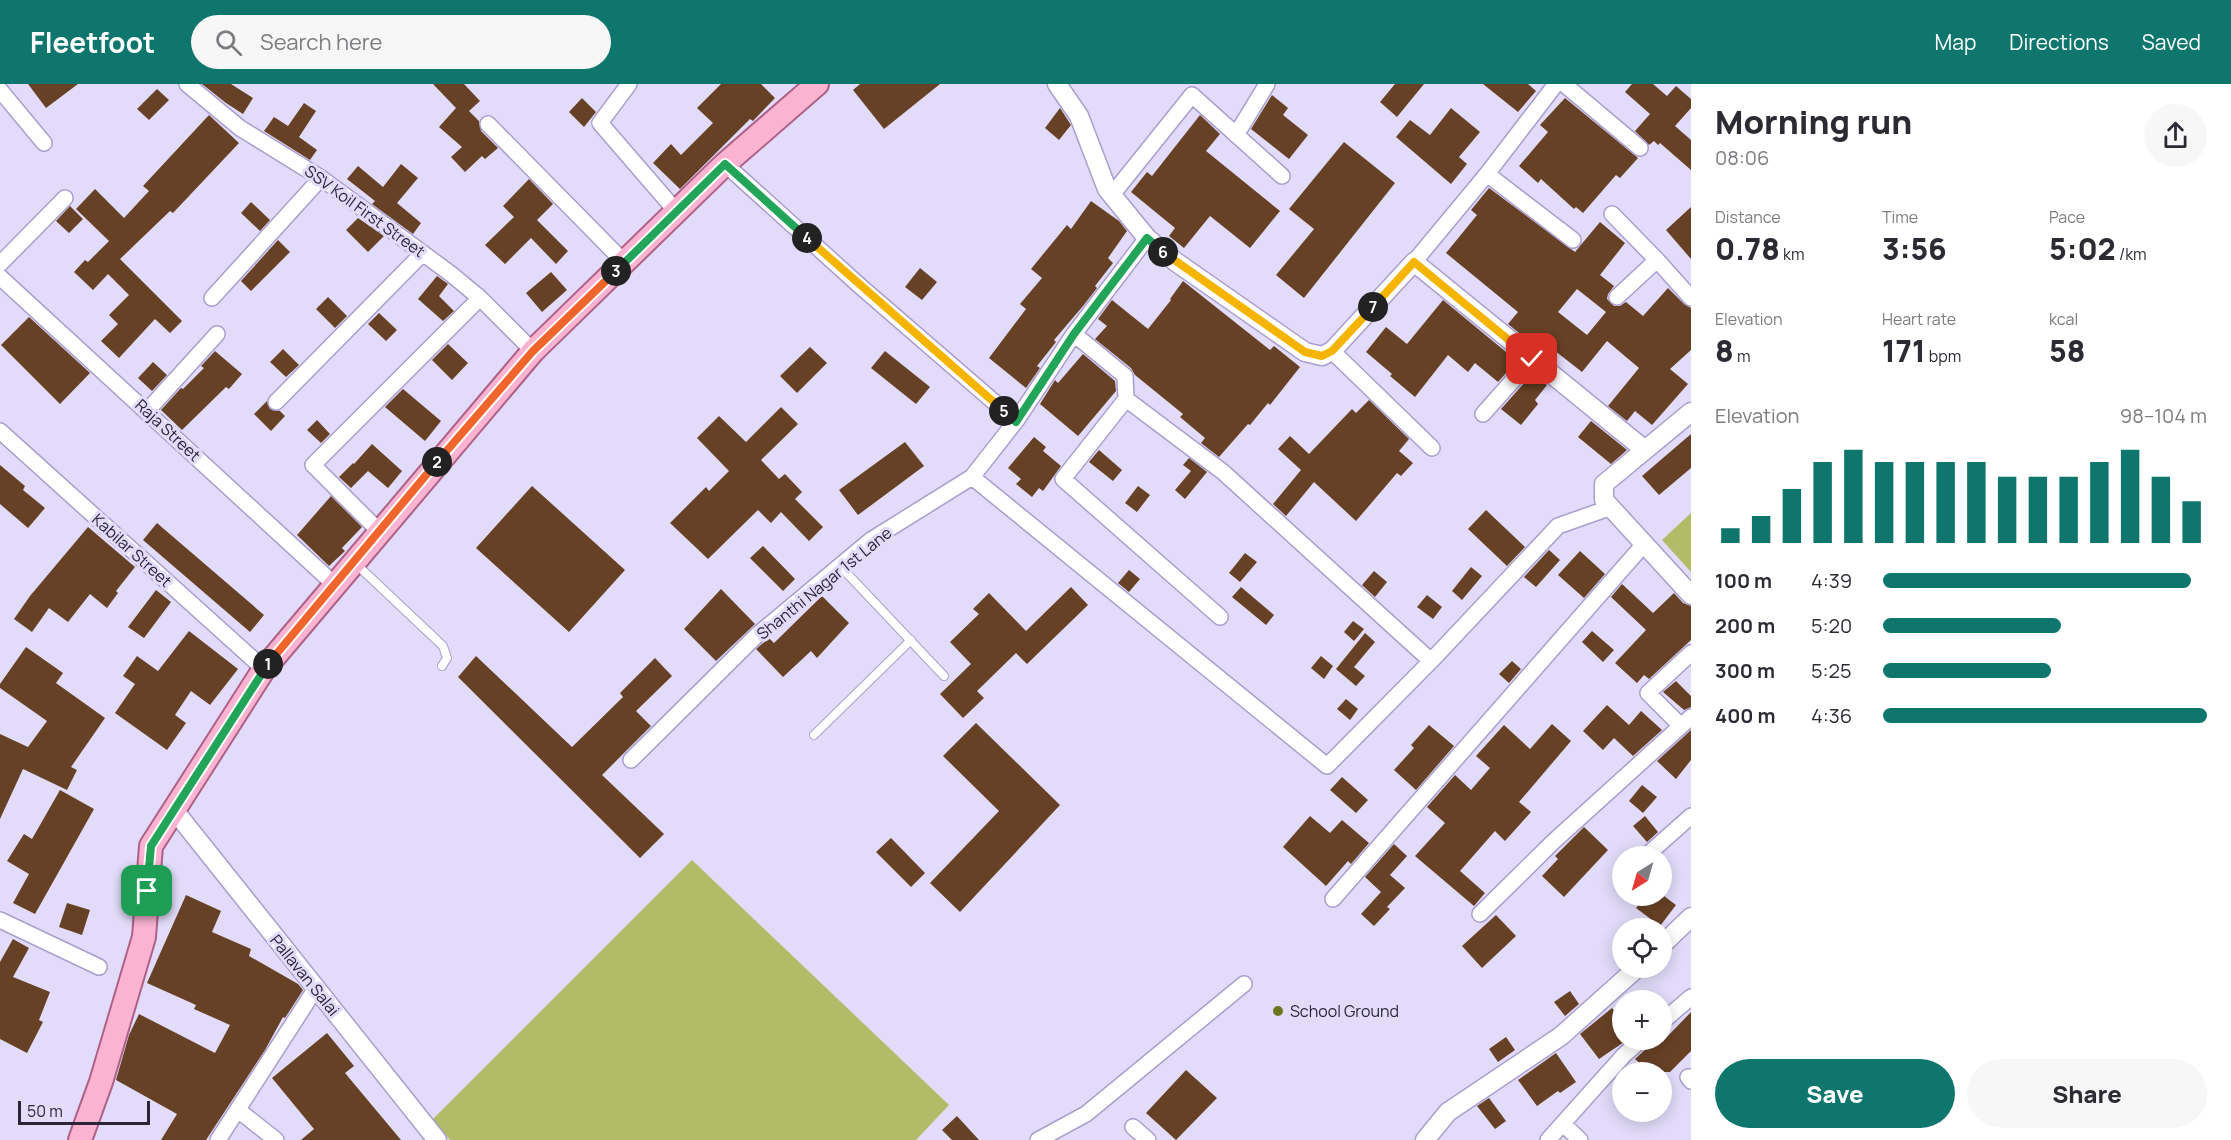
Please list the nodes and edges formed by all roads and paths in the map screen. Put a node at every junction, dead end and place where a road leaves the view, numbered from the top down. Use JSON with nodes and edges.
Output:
{"nodes":[{"id":1,"x":188,"y":84,"type":"edge"},
{"id":2,"x":628,"y":84,"type":"edge"},
{"id":3,"x":817,"y":84,"type":"edge"},
{"id":4,"x":1057,"y":84,"type":"edge"},
{"id":5,"x":1268,"y":84,"type":"edge"},
{"id":6,"x":1556,"y":84,"type":"edge"},
{"id":7,"x":1564,"y":84,"type":"edge"},
{"id":8,"x":0,"y":90,"type":"edge"},
{"id":9,"x":488,"y":124,"type":"dead end"},
{"id":10,"x":1236,"y":135,"type":"junction"},
{"id":11,"x":44,"y":143,"type":"dead end"},
{"id":12,"x":1640,"y":148,"type":"dead end"},
{"id":13,"x":725,"y":164,"type":"junction"},
{"id":14,"x":1487,"y":174,"type":"junction"},
{"id":15,"x":1282,"y":176,"type":"dead end"},
{"id":16,"x":321,"y":178,"type":"junction"},
{"id":17,"x":1112,"y":196,"type":"junction"},
{"id":18,"x":65,"y":198,"type":"dead end"},
{"id":19,"x":676,"y":211,"type":"junction"},
{"id":20,"x":1612,"y":214,"type":"dead end"},
{"id":21,"x":1147,"y":238,"type":"junction"},
{"id":22,"x":1573,"y":240,"type":"dead end"},
{"id":23,"x":423,"y":253,"type":"junction"},
{"id":24,"x":1657,"y":260,"type":"junction"},
{"id":25,"x":1414,"y":262,"type":"junction"},
{"id":26,"x":625,"y":263,"type":"junction"},
{"id":27,"x":0,"y":264,"type":"edge"},
{"id":28,"x":0,"y":276,"type":"edge"},
{"id":29,"x":1617,"y":297,"type":"dead end"},
{"id":30,"x":212,"y":298,"type":"dead end"},
{"id":31,"x":480,"y":298,"type":"junction"},
{"id":32,"x":1691,"y":298,"type":"edge"},
{"id":33,"x":217,"y":334,"type":"dead end"},
{"id":34,"x":1074,"y":334,"type":"junction"},
{"id":35,"x":533,"y":351,"type":"junction"},
{"id":36,"x":1332,"y":351,"type":"junction"},
{"id":37,"x":1532,"y":359,"type":"junction"},
{"id":38,"x":1126,"y":399,"type":"junction"},
{"id":39,"x":276,"y":402,"type":"dead end"},
{"id":40,"x":147,"y":411,"type":"junction"},
{"id":41,"x":1691,"y":412,"type":"edge"},
{"id":42,"x":1483,"y":414,"type":"dead end"},
{"id":43,"x":1016,"y":422,"type":"junction"},
{"id":44,"x":0,"y":431,"type":"edge"},
{"id":45,"x":1432,"y":447,"type":"dead end"},
{"id":46,"x":1645,"y":450,"type":"junction"},
{"id":47,"x":972,"y":477,"type":"junction"},
{"id":48,"x":1609,"y":508,"type":"junction"},
{"id":49,"x":380,"y":531,"type":"junction"},
{"id":50,"x":1645,"y":543,"type":"junction"},
{"id":51,"x":354,"y":562,"type":"junction"},
{"id":52,"x":840,"y":566,"type":"junction"},
{"id":53,"x":335,"y":585,"type":"junction"},
{"id":54,"x":1691,"y":595,"type":"edge"},
{"id":55,"x":1221,"y":617,"type":"dead end"},
{"id":56,"x":910,"y":640,"type":"junction"},
{"id":57,"x":1691,"y":653,"type":"edge"},
{"id":58,"x":1431,"y":662,"type":"junction"},
{"id":59,"x":442,"y":666,"type":"dead end"},
{"id":60,"x":264,"y":669,"type":"junction"},
{"id":61,"x":944,"y":676,"type":"dead end"},
{"id":62,"x":1686,"y":722,"type":"edge"},
{"id":63,"x":814,"y":735,"type":"dead end"},
{"id":64,"x":631,"y":760,"type":"dead end"},
{"id":65,"x":174,"y":810,"type":"junction"},
{"id":66,"x":1691,"y":816,"type":"edge"},
{"id":67,"x":1657,"y":846,"type":"edge"},
{"id":68,"x":1333,"y":899,"type":"dead end"},
{"id":69,"x":1480,"y":914,"type":"dead end"},
{"id":70,"x":1691,"y":917,"type":"edge"},
{"id":71,"x":0,"y":920,"type":"edge"},
{"id":72,"x":1672,"y":935,"type":"edge"},
{"id":73,"x":99,"y":967,"type":"dead end"},
{"id":74,"x":1626,"y":978,"type":"edge"},
{"id":75,"x":1244,"y":984,"type":"dead end"},
{"id":76,"x":316,"y":988,"type":"junction"},
{"id":77,"x":1691,"y":997,"type":"edge"},
{"id":78,"x":1672,"y":1013,"type":"edge"},
{"id":79,"x":1629,"y":1050,"type":"edge"},
{"id":80,"x":238,"y":1110,"type":"junction"},
{"id":81,"x":1563,"y":1124,"type":"junction"},
{"id":82,"x":1133,"y":1127,"type":"dead end"},
{"id":83,"x":80,"y":1140,"type":"edge"},
{"id":84,"x":218,"y":1140,"type":"edge"},
{"id":85,"x":276,"y":1140,"type":"edge"},
{"id":86,"x":437,"y":1140,"type":"edge"},
{"id":87,"x":1038,"y":1140,"type":"edge"},
{"id":88,"x":1148,"y":1140,"type":"edge"},
{"id":89,"x":1425,"y":1140,"type":"edge"},
{"id":90,"x":1548,"y":1140,"type":"edge"},
{"id":91,"x":1580,"y":1140,"type":"edge"}],
"edges":[{"from":1,"to":16,"type":"street","name":"SSV Koil First Street"},
{"from":2,"to":19,"type":"street"},
{"from":3,"to":13,"type":"main road"},
{"from":4,"to":17,"type":"street"},
{"from":5,"to":10,"type":"street"},
{"from":6,"to":14,"type":"street"},
{"from":7,"to":12,"type":"street"},
{"from":8,"to":11,"type":"street"},
{"from":9,"to":26,"type":"street"},
{"from":10,"to":15,"type":"street"},
{"from":10,"to":17,"type":"street"},
{"from":13,"to":19,"type":"main road"},
{"from":13,"to":43,"type":"street"},
{"from":14,"to":22,"type":"street"},
{"from":14,"to":25,"type":"street"},
{"from":16,"to":23,"type":"street","name":"SSV Koil First Street"},
{"from":16,"to":30,"type":"street"},
{"from":17,"to":21,"type":"street"},
{"from":18,"to":27,"type":"street"},
{"from":19,"to":26,"type":"main road"},
{"from":20,"to":24,"type":"street"},
{"from":21,"to":34,"type":"street","name":"Shanthi Nagar 1st Lane"},
{"from":21,"to":36,"type":"street"},
{"from":23,"to":31,"type":"street","name":"SSV Koil First Street"},
{"from":23,"to":39,"type":"street"},
{"from":24,"to":29,"type":"street"},
{"from":24,"to":32,"type":"street"},
{"from":25,"to":36,"type":"street"},
{"from":25,"to":37,"type":"street"},
{"from":26,"to":35,"type":"main road"},
{"from":28,"to":40,"type":"street","name":"Raja Street"},
{"from":31,"to":35,"type":"street","name":"SSV Koil First Street"},
{"from":31,"to":49,"type":"street"},
{"from":33,"to":40,"type":"street"},
{"from":34,"to":38,"type":"street"},
{"from":34,"to":43,"type":"street","name":"Shanthi Nagar 1st Lane"},
{"from":35,"to":49,"type":"main road"},
{"from":36,"to":45,"type":"street"},
{"from":37,"to":42,"type":"street"},
{"from":37,"to":46,"type":"street"},
{"from":38,"to":55,"type":"street"},
{"from":38,"to":58,"type":"street"},
{"from":40,"to":53,"type":"street","name":"Raja Street"},
{"from":41,"to":46,"type":"street"},
{"from":43,"to":47,"type":"street","name":"Shanthi Nagar 1st Lane"},
{"from":44,"to":60,"type":"street","name":"Kabilar Street"},
{"from":46,"to":48,"type":"street"},
{"from":47,"to":52,"type":"street","name":"Shanthi Nagar 1st Lane"},
{"from":47,"to":58,"type":"street"},
{"from":48,"to":50,"type":"street"},
{"from":48,"to":58,"type":"street"},
{"from":49,"to":51,"type":"main road"},
{"from":50,"to":54,"type":"street"},
{"from":50,"to":68,"type":"street"},
{"from":51,"to":53,"type":"main road"},
{"from":51,"to":59,"type":"lane"},
{"from":52,"to":56,"type":"lane"},
{"from":52,"to":64,"type":"street","name":"Shanthi Nagar 1st Lane"},
{"from":53,"to":60,"type":"main road"},
{"from":56,"to":61,"type":"lane"},
{"from":56,"to":63,"type":"lane"},
{"from":57,"to":62,"type":"street"},
{"from":60,"to":65,"type":"main road"},
{"from":62,"to":69,"type":"street"},
{"from":65,"to":76,"type":"street","name":"Pallavan Salai"},
{"from":65,"to":83,"type":"main road"},
{"from":66,"to":67,"type":"street"},
{"from":70,"to":72,"type":"street"},
{"from":71,"to":73,"type":"street"},
{"from":74,"to":89,"type":"street"},
{"from":75,"to":87,"type":"street"},
{"from":76,"to":80,"type":"street"},
{"from":76,"to":86,"type":"street","name":"Pallavan Salai"},
{"from":77,"to":78,"type":"street"},
{"from":79,"to":81,"type":"street"},
{"from":80,"to":84,"type":"street"},
{"from":80,"to":85,"type":"street"},
{"from":81,"to":90,"type":"street"},
{"from":81,"to":91,"type":"street"},
{"from":82,"to":88,"type":"street"}]}
